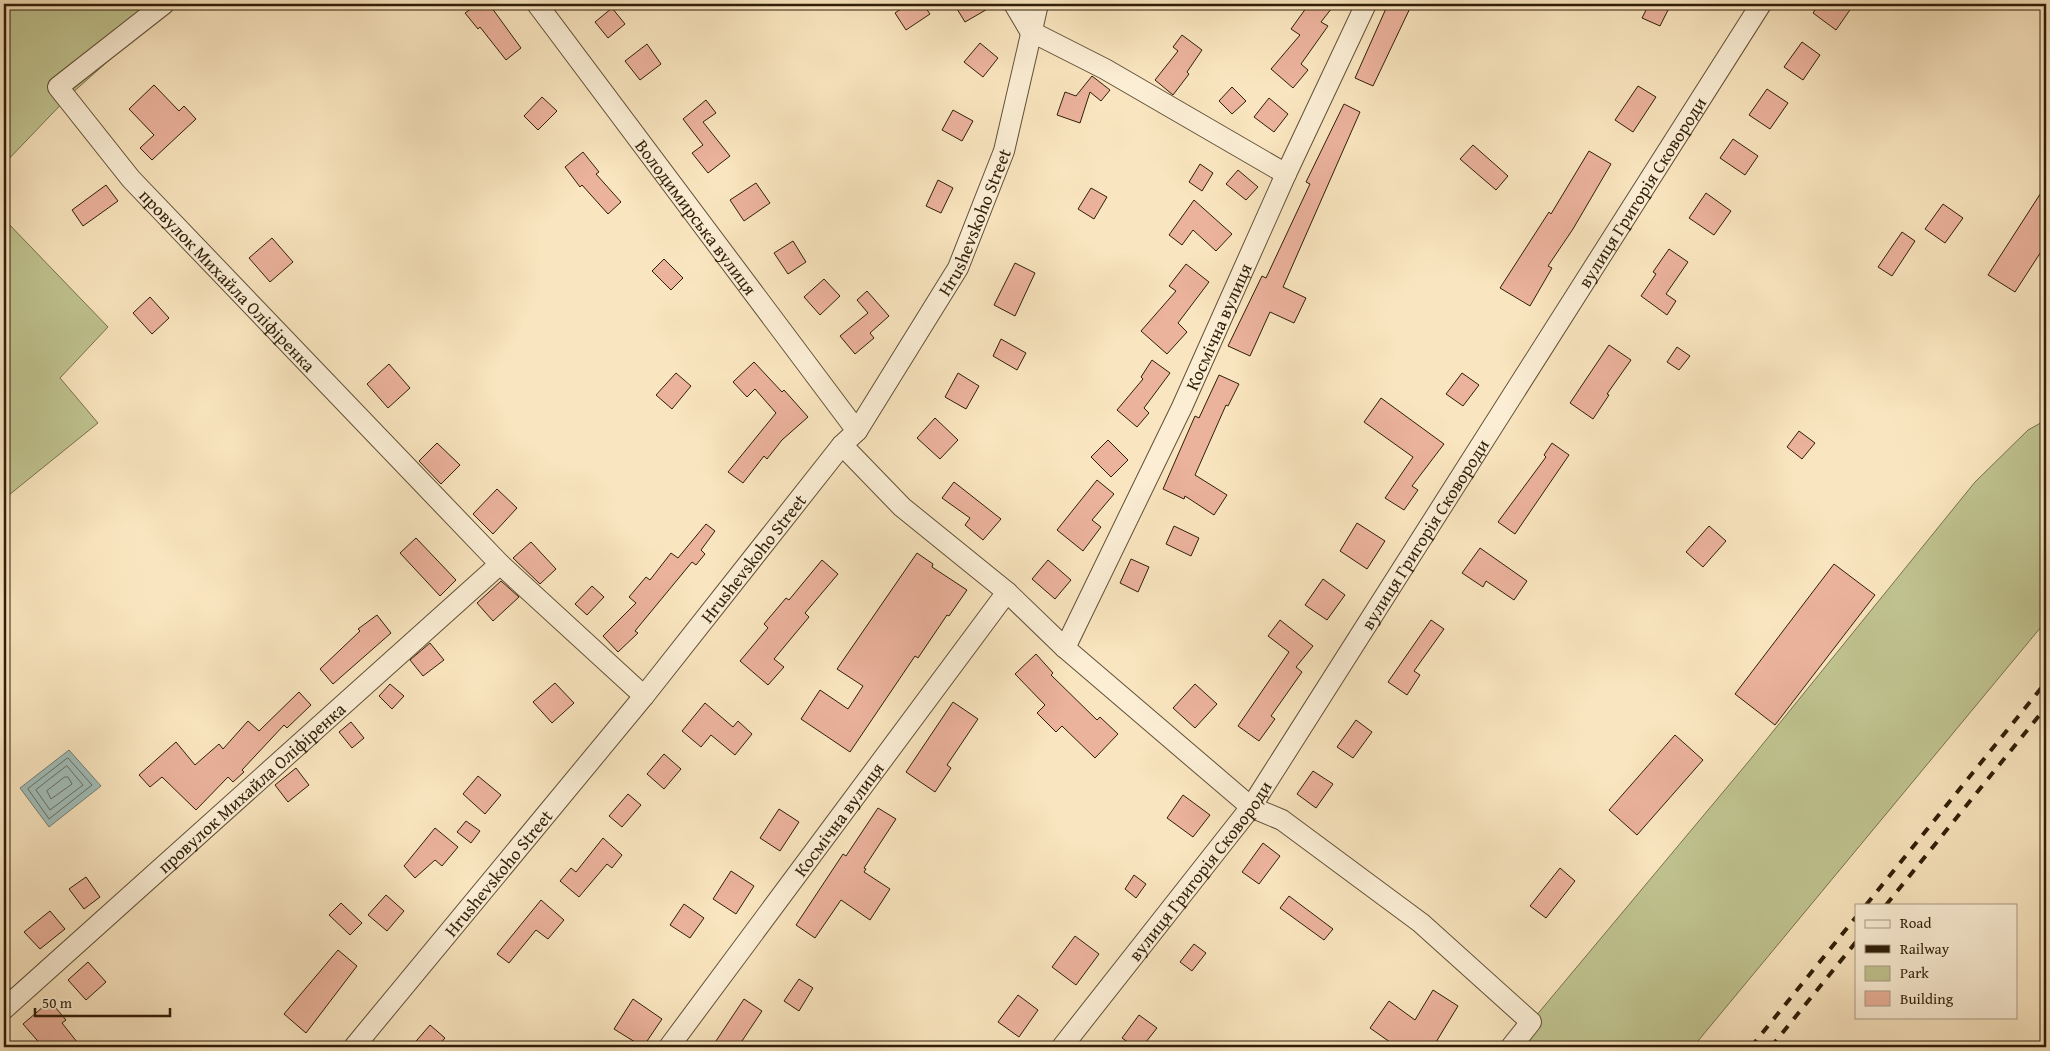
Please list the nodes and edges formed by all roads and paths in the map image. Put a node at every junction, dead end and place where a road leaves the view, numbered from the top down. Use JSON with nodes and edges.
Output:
{"nodes":[{"id":1,"x":164,"y":4,"type":"edge"},
{"id":2,"x":537,"y":4,"type":"edge"},
{"id":3,"x":1014,"y":4,"type":"edge"},
{"id":4,"x":1038,"y":4,"type":"edge"},
{"id":5,"x":1366,"y":4,"type":"edge"},
{"id":6,"x":1761,"y":4,"type":"edge"},
{"id":7,"x":1030,"y":31,"type":"junction"},
{"id":8,"x":1286,"y":174,"type":"junction"},
{"id":9,"x":858,"y":431,"type":"junction"},
{"id":10,"x":842,"y":445,"type":"junction"},
{"id":11,"x":500,"y":564,"type":"junction"},
{"id":12,"x":1007,"y":592,"type":"junction"},
{"id":13,"x":1065,"y":648,"type":"junction"},
{"id":14,"x":644,"y":696,"type":"junction"},
{"id":15,"x":1252,"y":807,"type":"junction"},
{"id":16,"x":4,"y":1009,"type":"edge"},
{"id":17,"x":354,"y":1047,"type":"edge"},
{"id":18,"x":669,"y":1047,"type":"edge"},
{"id":19,"x":1062,"y":1047,"type":"edge"},
{"id":20,"x":1511,"y":1047,"type":"edge"}],
"edges":[{"from":1,"to":11,"type":"street","name":"провулок Михайла Оліфіренка"},
{"from":2,"to":9,"type":"street","name":"Володимирська вулиця"},
{"from":3,"to":7,"type":"street"},
{"from":4,"to":7,"type":"street","name":"Hrushevskoho Street"},
{"from":5,"to":8,"type":"street","name":"Космічна вулиця"},
{"from":6,"to":15,"type":"street","name":"вулиця Григорія Сковороди"},
{"from":7,"to":8,"type":"street"},
{"from":7,"to":9,"type":"street","name":"Hrushevskoho Street"},
{"from":8,"to":13,"type":"street","name":"Космічна вулиця"},
{"from":9,"to":10,"type":"street","name":"Hrushevskoho Street"},
{"from":10,"to":12,"type":"street"},
{"from":10,"to":14,"type":"street","name":"Hrushevskoho Street"},
{"from":11,"to":14,"type":"street","name":"провулок Михайла Оліфіренка"},
{"from":11,"to":16,"type":"street","name":"провулок Михайла Оліфіренка"},
{"from":12,"to":13,"type":"street"},
{"from":12,"to":18,"type":"street","name":"Космічна вулиця"},
{"from":13,"to":15,"type":"street"},
{"from":14,"to":17,"type":"street","name":"Hrushevskoho Street"},
{"from":15,"to":19,"type":"street","name":"вулиця Григорія Сковороди"},
{"from":15,"to":20,"type":"street"}]}
